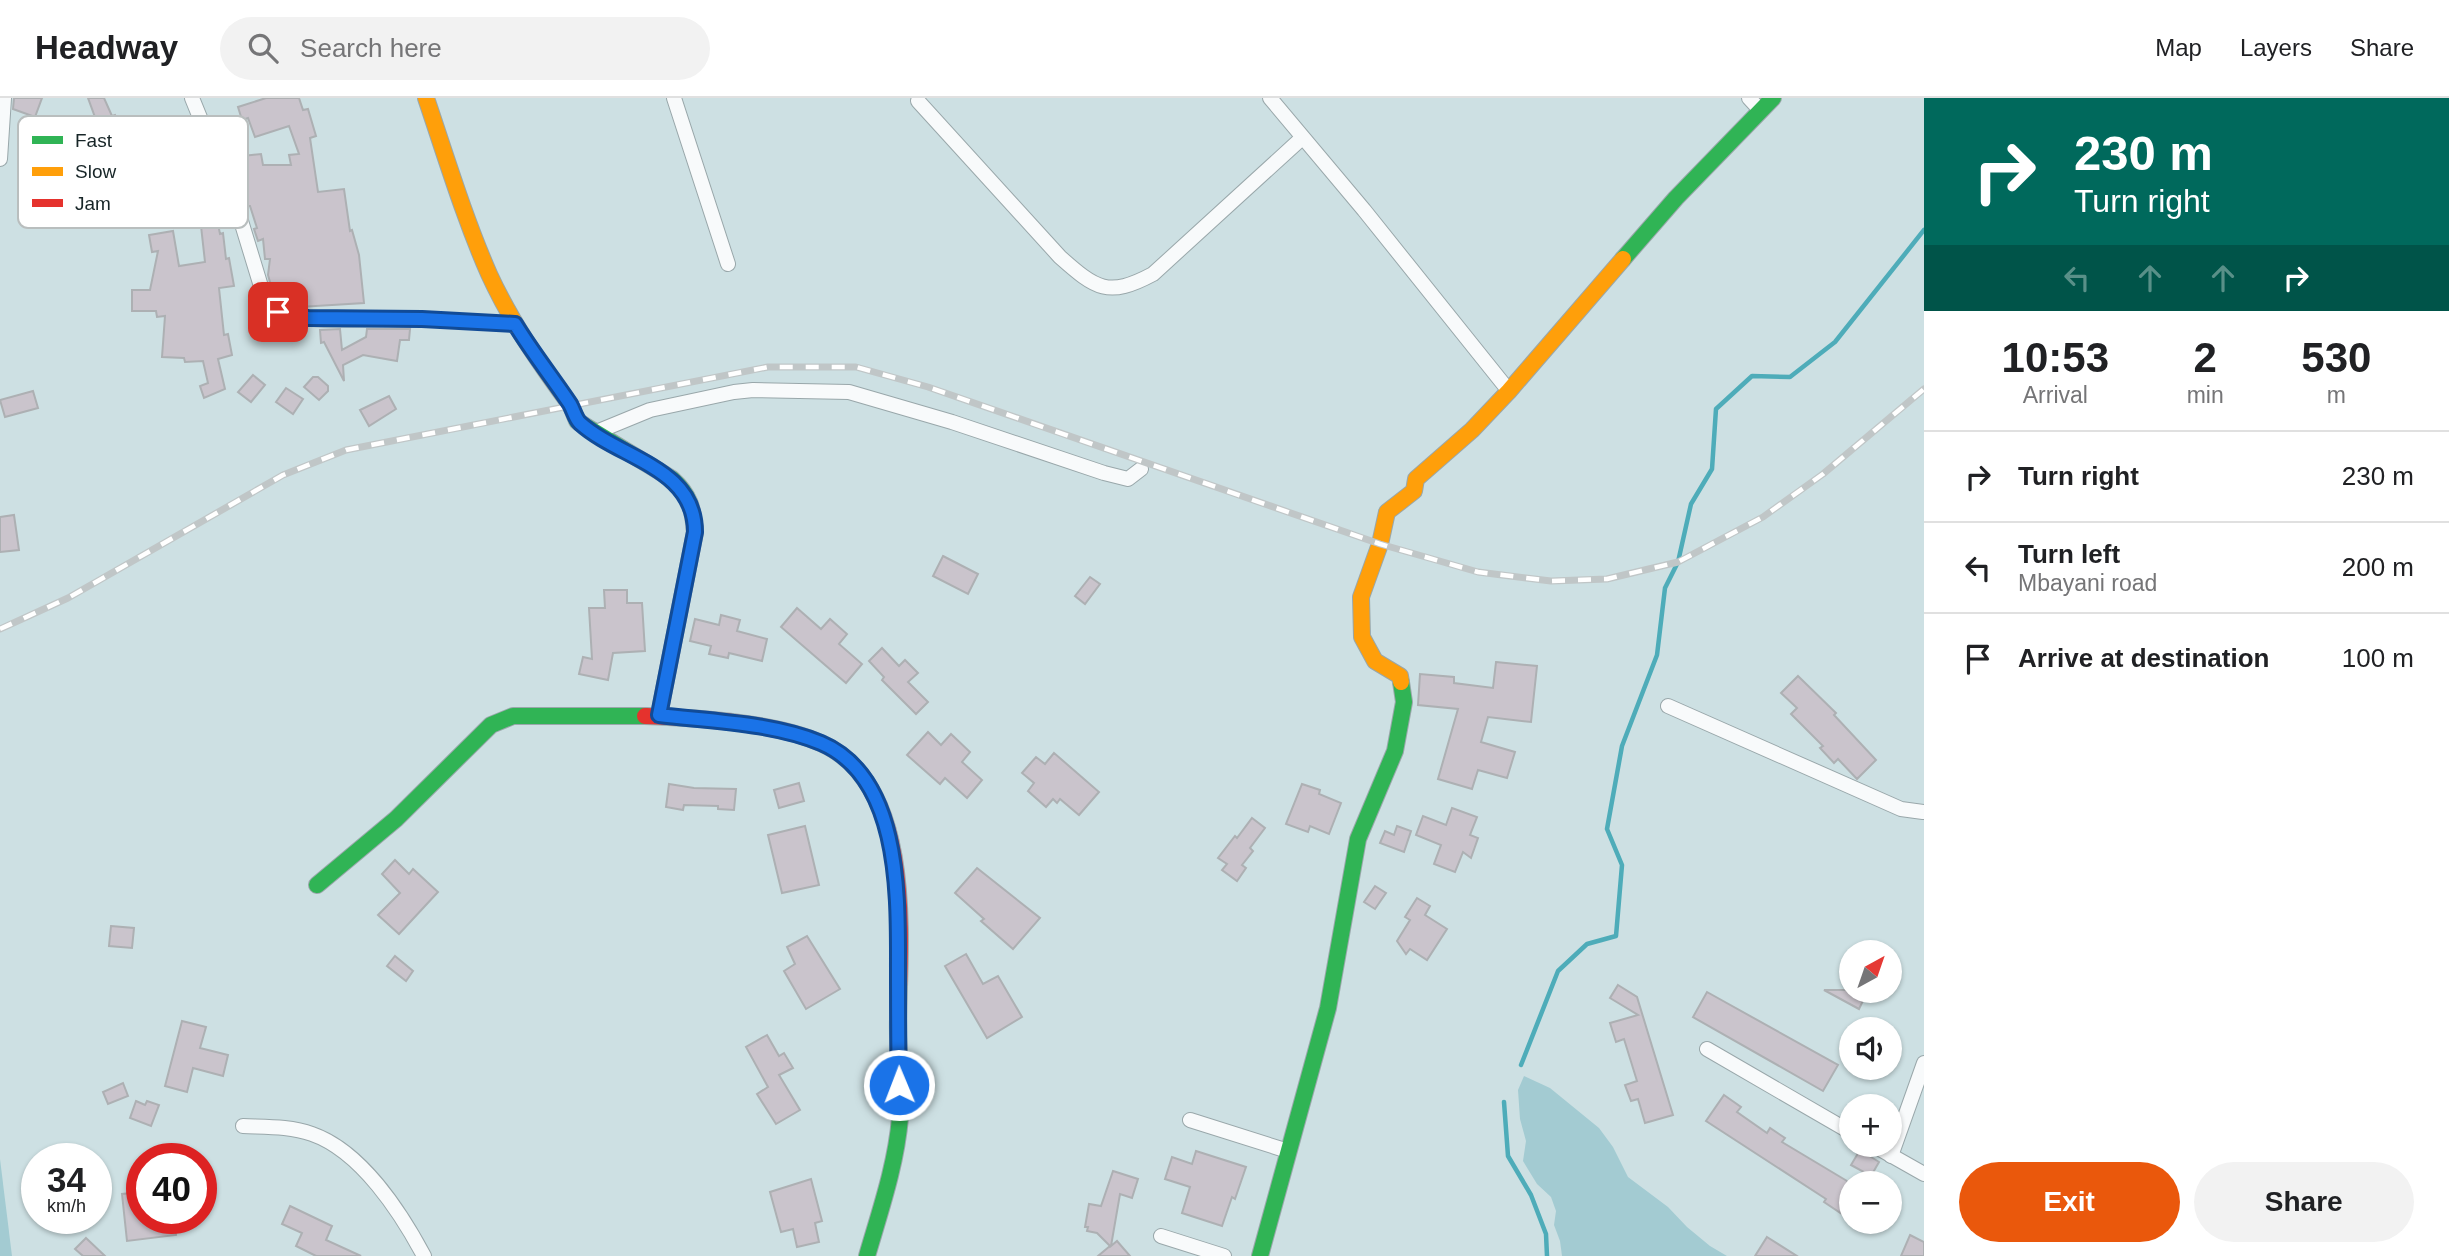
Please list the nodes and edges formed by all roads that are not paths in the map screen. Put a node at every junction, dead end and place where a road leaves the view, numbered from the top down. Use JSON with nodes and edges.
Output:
{"nodes":[{"id":1,"x":4,"y":98,"type":"edge"},
{"id":2,"x":192,"y":98,"type":"edge"},
{"id":3,"x":426,"y":98,"type":"edge"},
{"id":4,"x":674,"y":98,"type":"edge"},
{"id":5,"x":1270,"y":98,"type":"edge"},
{"id":6,"x":1749,"y":98,"type":"edge"},
{"id":7,"x":1773,"y":98,"type":"edge"},
{"id":8,"x":918,"y":101,"type":"dead end"},
{"id":9,"x":1761,"y":111,"type":"junction"},
{"id":10,"x":199,"y":116,"type":"edge"},
{"id":11,"x":1302,"y":138,"type":"junction"},
{"id":12,"x":0,"y":159,"type":"edge"},
{"id":13,"x":243,"y":228,"type":"edge"},
{"id":14,"x":728,"y":264,"type":"dead end"},
{"id":15,"x":515,"y":324,"type":"junction"},
{"id":16,"x":1509,"y":391,"type":"junction"},
{"id":17,"x":594,"y":433,"type":"junction"},
{"id":18,"x":1141,"y":469,"type":"dead end"},
{"id":19,"x":1668,"y":706,"type":"dead end"},
{"id":20,"x":659,"y":715,"type":"junction"},
{"id":21,"x":1924,"y":811,"type":"edge"},
{"id":22,"x":317,"y":885,"type":"dead end"},
{"id":23,"x":1707,"y":1049,"type":"dead end"},
{"id":24,"x":1924,"y":1063,"type":"edge"},
{"id":25,"x":1191,"y":1120,"type":"dead end"},
{"id":26,"x":1839,"y":1125,"type":"edge"},
{"id":27,"x":243,"y":1126,"type":"dead end"},
{"id":28,"x":1902,"y":1127,"type":"edge"},
{"id":29,"x":1289,"y":1151,"type":"junction"},
{"id":30,"x":1894,"y":1157,"type":"edge"},
{"id":31,"x":1924,"y":1174,"type":"edge"},
{"id":32,"x":1161,"y":1236,"type":"dead end"},
{"id":33,"x":424,"y":1256,"type":"edge"},
{"id":34,"x":867,"y":1256,"type":"edge"},
{"id":35,"x":1224,"y":1256,"type":"edge"},
{"id":36,"x":1260,"y":1256,"type":"edge"}],
"edges":[{"from":1,"to":12,"type":"street"},
{"from":2,"to":10,"type":"street"},
{"from":3,"to":15,"type":"street"},
{"from":4,"to":14,"type":"street"},
{"from":5,"to":11,"type":"street"},
{"from":6,"to":9,"type":"street"},
{"from":7,"to":9,"type":"street"},
{"from":8,"to":11,"type":"street"},
{"from":9,"to":16,"type":"street"},
{"from":11,"to":16,"type":"street"},
{"from":13,"to":15,"type":"street"},
{"from":15,"to":17,"type":"street"},
{"from":16,"to":29,"type":"street"},
{"from":17,"to":18,"type":"street"},
{"from":17,"to":20,"type":"street"},
{"from":19,"to":21,"type":"street"},
{"from":20,"to":22,"type":"street"},
{"from":20,"to":34,"type":"street"},
{"from":23,"to":26,"type":"street"},
{"from":24,"to":28,"type":"street"},
{"from":25,"to":29,"type":"street"},
{"from":27,"to":33,"type":"street"},
{"from":29,"to":36,"type":"street"},
{"from":30,"to":31,"type":"street"},
{"from":32,"to":35,"type":"street"}]}
